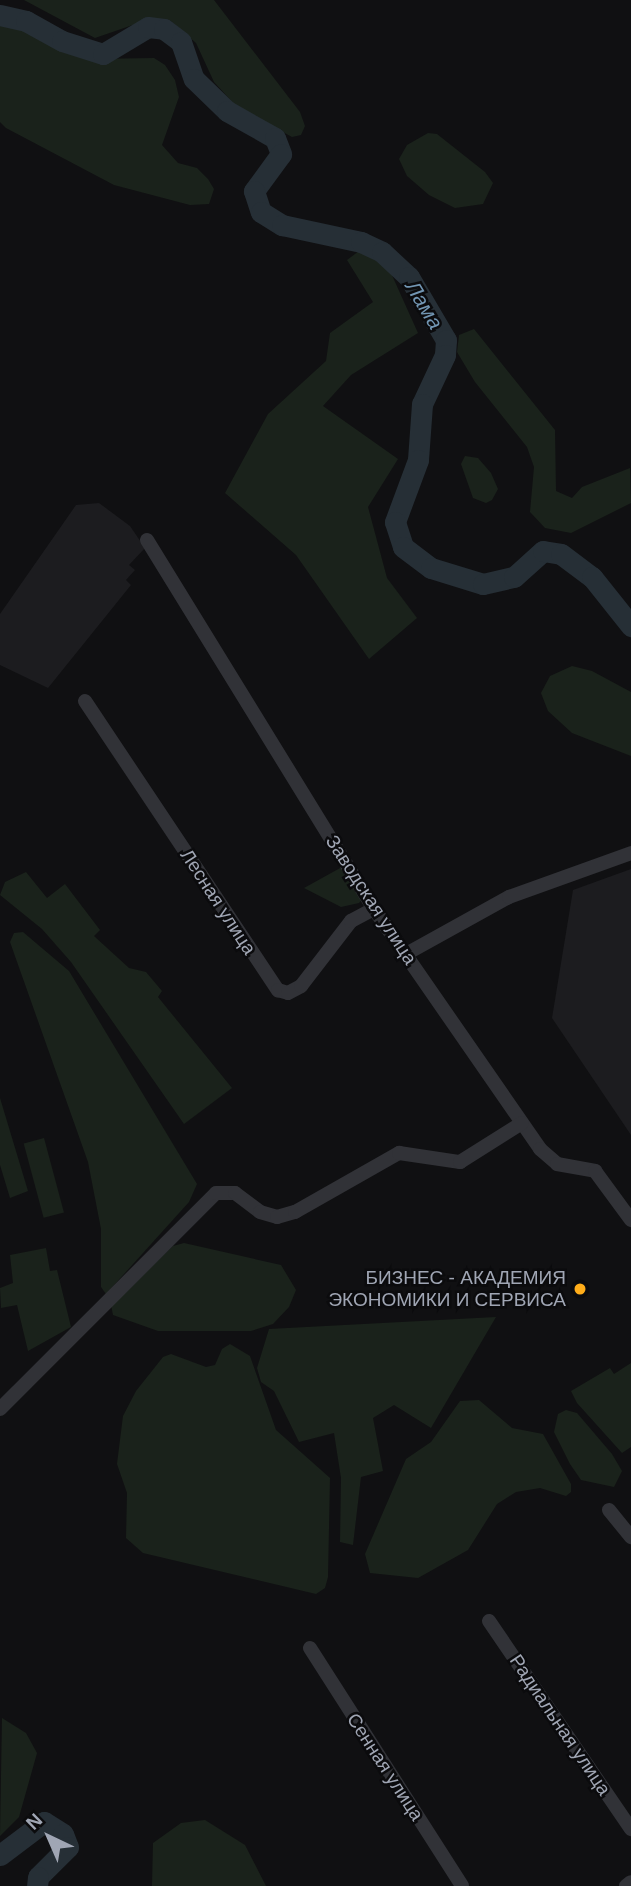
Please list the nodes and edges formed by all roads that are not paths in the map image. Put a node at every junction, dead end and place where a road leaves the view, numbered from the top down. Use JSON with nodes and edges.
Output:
{"nodes":[{"id":1,"x":147,"y":540,"type":"dead end"},
{"id":2,"x":85,"y":701,"type":"dead end"},
{"id":3,"x":631,"y":853,"type":"edge"},
{"id":4,"x":374,"y":909,"type":"junction"},
{"id":5,"x":406,"y":954,"type":"junction"},
{"id":6,"x":522,"y":1123,"type":"junction"},
{"id":7,"x":631,"y":1220,"type":"edge"},
{"id":8,"x":0,"y":1409,"type":"edge"},
{"id":9,"x":609,"y":1510,"type":"dead end"},
{"id":10,"x":631,"y":1538,"type":"edge"},
{"id":11,"x":489,"y":1622,"type":"dead end"},
{"id":12,"x":310,"y":1648,"type":"dead end"},
{"id":13,"x":631,"y":1829,"type":"edge"},
{"id":14,"x":631,"y":1882,"type":"edge"},
{"id":15,"x":462,"y":1886,"type":"edge"},
{"id":16,"x":626,"y":1886,"type":"edge"}],
"edges":[{"from":1,"to":4,"type":"street","name":"Заводская улица"},
{"from":2,"to":4,"type":"street","name":"Лесная улица"},
{"from":3,"to":5,"type":"street"},
{"from":4,"to":5,"type":"street","name":"Заводская улица"},
{"from":5,"to":6,"type":"street","name":"Заводская улица"},
{"from":6,"to":7,"type":"street","name":"Заводская улица"},
{"from":6,"to":8,"type":"street"},
{"from":9,"to":10,"type":"street"},
{"from":11,"to":13,"type":"street","name":"Радиальная улица"},
{"from":12,"to":15,"type":"street","name":"Сенная улица"},
{"from":14,"to":16,"type":"street"}]}
